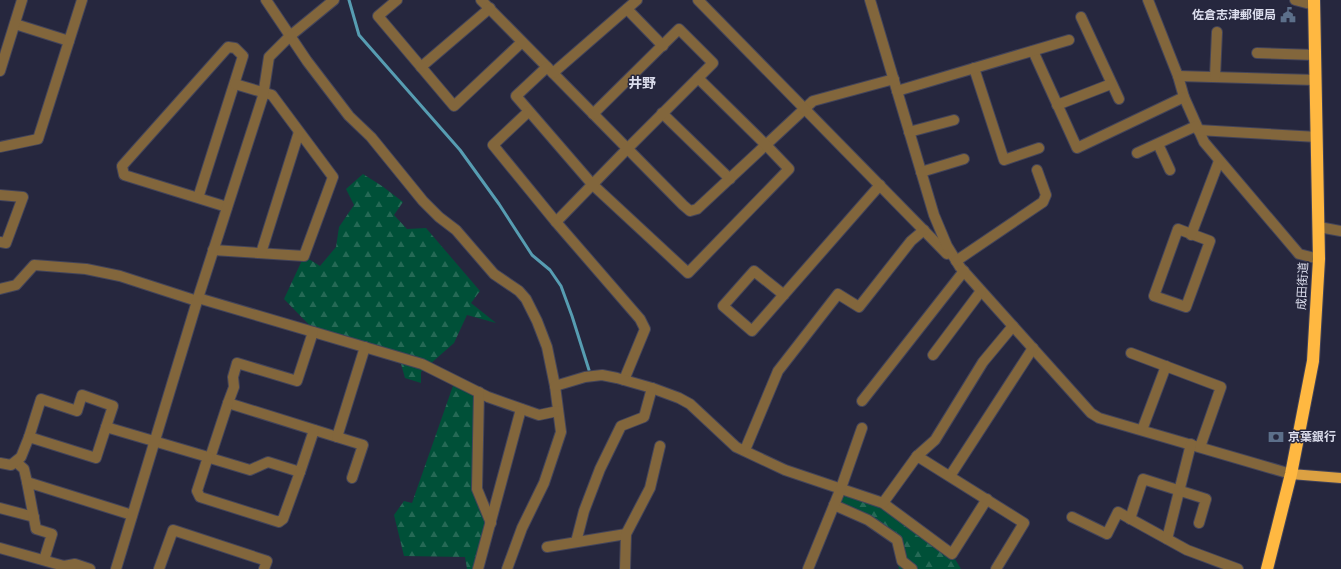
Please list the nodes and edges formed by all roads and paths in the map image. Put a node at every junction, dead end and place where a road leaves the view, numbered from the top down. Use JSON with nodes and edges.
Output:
{"nodes":[{"id":1,"x":22,"y":0,"type":"edge"},
{"id":2,"x":82,"y":0,"type":"edge"},
{"id":3,"x":266,"y":0,"type":"edge"},
{"id":4,"x":334,"y":0,"type":"edge"},
{"id":5,"x":397,"y":0,"type":"edge"},
{"id":6,"x":481,"y":0,"type":"edge"},
{"id":7,"x":637,"y":0,"type":"edge"},
{"id":8,"x":698,"y":0,"type":"edge"},
{"id":9,"x":870,"y":0,"type":"edge"},
{"id":10,"x":1148,"y":0,"type":"edge"},
{"id":11,"x":1295,"y":0,"type":"edge"},
{"id":12,"x":1314,"y":3,"type":"edge"},
{"id":13,"x":490,"y":8,"type":"junction"},
{"id":14,"x":627,"y":9,"type":"junction"},
{"id":15,"x":1081,"y":17,"type":"dead end"},
{"id":16,"x":15,"y":24,"type":"junction"},
{"id":17,"x":1217,"y":32,"type":"dead end"},
{"id":18,"x":290,"y":36,"type":"junction"},
{"id":19,"x":69,"y":40,"type":"junction"},
{"id":20,"x":1069,"y":40,"type":"dead end"},
{"id":21,"x":522,"y":42,"type":"junction"},
{"id":22,"x":663,"y":46,"type":"junction"},
{"id":23,"x":1033,"y":51,"type":"junction"},
{"id":24,"x":1257,"y":53,"type":"dead end"},
{"id":25,"x":1315,"y":55,"type":"junction"},
{"id":26,"x":421,"y":67,"type":"junction"},
{"id":27,"x":974,"y":68,"type":"junction"},
{"id":28,"x":550,"y":70,"type":"junction"},
{"id":29,"x":0,"y":71,"type":"edge"},
{"id":30,"x":1178,"y":76,"type":"junction"},
{"id":31,"x":1215,"y":77,"type":"junction"},
{"id":32,"x":698,"y":78,"type":"junction"},
{"id":33,"x":894,"y":79,"type":"junction"},
{"id":34,"x":1316,"y":80,"type":"junction"},
{"id":35,"x":235,"y":84,"type":"junction"},
{"id":36,"x":1111,"y":84,"type":"junction"},
{"id":37,"x":897,"y":91,"type":"junction"},
{"id":38,"x":264,"y":93,"type":"junction"},
{"id":39,"x":1184,"y":97,"type":"junction"},
{"id":40,"x":1118,"y":99,"type":"dead end"},
{"id":41,"x":1057,"y":105,"type":"junction"},
{"id":42,"x":805,"y":109,"type":"junction"},
{"id":43,"x":528,"y":112,"type":"junction"},
{"id":44,"x":662,"y":113,"type":"junction"},
{"id":45,"x":593,"y":114,"type":"junction"},
{"id":46,"x":954,"y":120,"type":"dead end"},
{"id":47,"x":1197,"y":128,"type":"junction"},
{"id":48,"x":299,"y":132,"type":"junction"},
{"id":49,"x":910,"y":132,"type":"junction"},
{"id":50,"x":1317,"y":137,"type":"junction"},
{"id":51,"x":1158,"y":144,"type":"junction"},
{"id":52,"x":766,"y":145,"type":"junction"},
{"id":53,"x":0,"y":147,"type":"edge"},
{"id":54,"x":627,"y":148,"type":"junction"},
{"id":55,"x":1039,"y":148,"type":"dead end"},
{"id":56,"x":1137,"y":154,"type":"dead end"},
{"id":57,"x":964,"y":159,"type":"dead end"},
{"id":58,"x":1219,"y":161,"type":"junction"},
{"id":59,"x":1037,"y":170,"type":"dead end"},
{"id":60,"x":1170,"y":170,"type":"dead end"},
{"id":61,"x":921,"y":172,"type":"junction"},
{"id":62,"x":730,"y":179,"type":"junction"},
{"id":63,"x":592,"y":184,"type":"junction"},
{"id":64,"x":880,"y":185,"type":"junction"},
{"id":65,"x":0,"y":195,"type":"edge"},
{"id":66,"x":198,"y":198,"type":"junction"},
{"id":67,"x":227,"y":207,"type":"junction"},
{"id":68,"x":556,"y":222,"type":"junction"},
{"id":69,"x":1319,"y":227,"type":"junction"},
{"id":70,"x":924,"y":230,"type":"junction"},
{"id":71,"x":1341,"y":231,"type":"edge"},
{"id":72,"x":1191,"y":235,"type":"junction"},
{"id":73,"x":0,"y":242,"type":"edge"},
{"id":74,"x":213,"y":250,"type":"junction"},
{"id":75,"x":261,"y":254,"type":"junction"},
{"id":76,"x":1319,"y":259,"type":"junction"},
{"id":77,"x":960,"y":266,"type":"junction"},
{"id":78,"x":0,"y":289,"type":"edge"},
{"id":79,"x":981,"y":290,"type":"junction"},
{"id":80,"x":784,"y":295,"type":"junction"},
{"id":81,"x":197,"y":300,"type":"junction"},
{"id":82,"x":1013,"y":326,"type":"junction"},
{"id":83,"x":313,"y":332,"type":"junction"},
{"id":84,"x":365,"y":347,"type":"junction"},
{"id":85,"x":1033,"y":348,"type":"junction"},
{"id":86,"x":1131,"y":353,"type":"dead end"},
{"id":87,"x":933,"y":355,"type":"dead end"},
{"id":88,"x":1166,"y":366,"type":"junction"},
{"id":89,"x":624,"y":380,"type":"junction"},
{"id":90,"x":555,"y":386,"type":"junction"},
{"id":91,"x":652,"y":388,"type":"junction"},
{"id":92,"x":479,"y":392,"type":"junction"},
{"id":93,"x":862,"y":401,"type":"dead end"},
{"id":94,"x":228,"y":403,"type":"junction"},
{"id":95,"x":521,"y":409,"type":"junction"},
{"id":96,"x":558,"y":411,"type":"junction"},
{"id":97,"x":106,"y":427,"type":"junction"},
{"id":98,"x":862,"y":428,"type":"dead end"},
{"id":99,"x":314,"y":430,"type":"junction"},
{"id":100,"x":1142,"y":430,"type":"junction"},
{"id":101,"x":28,"y":437,"type":"junction"},
{"id":102,"x":337,"y":437,"type":"junction"},
{"id":103,"x":155,"y":442,"type":"junction"},
{"id":104,"x":1195,"y":445,"type":"junction"},
{"id":105,"x":660,"y":446,"type":"dead end"},
{"id":106,"x":745,"y":450,"type":"junction"},
{"id":107,"x":917,"y":456,"type":"junction"},
{"id":108,"x":209,"y":458,"type":"junction"},
{"id":109,"x":16,"y":462,"type":"junction"},
{"id":110,"x":0,"y":463,"type":"edge"},
{"id":111,"x":300,"y":472,"type":"junction"},
{"id":112,"x":1291,"y":474,"type":"junction"},
{"id":113,"x":950,"y":476,"type":"junction"},
{"id":114,"x":352,"y":478,"type":"dead end"},
{"id":115,"x":1341,"y":478,"type":"edge"},
{"id":116,"x":27,"y":482,"type":"junction"},
{"id":117,"x":840,"y":488,"type":"junction"},
{"id":118,"x":1179,"y":490,"type":"junction"},
{"id":119,"x":987,"y":499,"type":"junction"},
{"id":120,"x":883,"y":503,"type":"junction"},
{"id":121,"x":834,"y":504,"type":"junction"},
{"id":122,"x":0,"y":508,"type":"edge"},
{"id":123,"x":132,"y":516,"type":"junction"},
{"id":124,"x":34,"y":517,"type":"junction"},
{"id":125,"x":1072,"y":517,"type":"dead end"},
{"id":126,"x":1130,"y":519,"type":"junction"},
{"id":127,"x":491,"y":523,"type":"junction"},
{"id":128,"x":1199,"y":523,"type":"dead end"},
{"id":129,"x":626,"y":534,"type":"junction"},
{"id":130,"x":1167,"y":539,"type":"junction"},
{"id":131,"x":576,"y":542,"type":"junction"},
{"id":132,"x":547,"y":547,"type":"dead end"},
{"id":133,"x":0,"y":548,"type":"edge"},
{"id":134,"x":44,"y":560,"type":"junction"},
{"id":135,"x":90,"y":569,"type":"edge"},
{"id":136,"x":116,"y":569,"type":"edge"},
{"id":137,"x":158,"y":569,"type":"edge"},
{"id":138,"x":264,"y":569,"type":"edge"},
{"id":139,"x":478,"y":569,"type":"edge"},
{"id":140,"x":508,"y":569,"type":"edge"},
{"id":141,"x":625,"y":569,"type":"edge"},
{"id":142,"x":808,"y":569,"type":"edge"},
{"id":143,"x":912,"y":569,"type":"edge"},
{"id":144,"x":996,"y":569,"type":"edge"},
{"id":145,"x":1238,"y":569,"type":"edge"},
{"id":146,"x":1267,"y":569,"type":"edge"}],
"edges":[{"from":1,"to":16,"type":"street"},
{"from":2,"to":19,"type":"street"},
{"from":3,"to":18,"type":"street"},
{"from":4,"to":18,"type":"street"},
{"from":5,"to":26,"type":"street"},
{"from":6,"to":13,"type":"street"},
{"from":7,"to":14,"type":"street"},
{"from":8,"to":42,"type":"street"},
{"from":9,"to":33,"type":"street"},
{"from":10,"to":30,"type":"street"},
{"from":11,"to":12,"type":"street"},
{"from":12,"to":25,"type":"highway","name":"成田街道"},
{"from":13,"to":21,"type":"street"},
{"from":13,"to":26,"type":"street"},
{"from":14,"to":22,"type":"street"},
{"from":14,"to":28,"type":"street"},
{"from":15,"to":36,"type":"street"},
{"from":16,"to":19,"type":"street"},
{"from":16,"to":29,"type":"street"},
{"from":17,"to":31,"type":"street"},
{"from":18,"to":38,"type":"street"},
{"from":18,"to":90,"type":"street"},
{"from":19,"to":53,"type":"street"},
{"from":20,"to":23,"type":"street"},
{"from":21,"to":26,"type":"street"},
{"from":21,"to":28,"type":"street"},
{"from":22,"to":32,"type":"street"},
{"from":22,"to":45,"type":"street"},
{"from":23,"to":27,"type":"street"},
{"from":23,"to":41,"type":"street"},
{"from":24,"to":25,"type":"street"},
{"from":25,"to":34,"type":"highway","name":"成田街道"},
{"from":27,"to":37,"type":"street"},
{"from":27,"to":55,"type":"street"},
{"from":28,"to":43,"type":"street"},
{"from":28,"to":45,"type":"street"},
{"from":30,"to":31,"type":"street"},
{"from":30,"to":39,"type":"street"},
{"from":31,"to":34,"type":"street"},
{"from":32,"to":44,"type":"street"},
{"from":32,"to":52,"type":"street"},
{"from":33,"to":37,"type":"street"},
{"from":33,"to":42,"type":"street"},
{"from":34,"to":50,"type":"highway","name":"成田街道"},
{"from":35,"to":38,"type":"street"},
{"from":35,"to":66,"type":"street"},
{"from":35,"to":66,"type":"street"},
{"from":36,"to":40,"type":"street"},
{"from":36,"to":41,"type":"street"},
{"from":37,"to":49,"type":"street"},
{"from":38,"to":48,"type":"street"},
{"from":38,"to":67,"type":"street"},
{"from":39,"to":41,"type":"street"},
{"from":39,"to":47,"type":"street"},
{"from":42,"to":52,"type":"street"},
{"from":42,"to":64,"type":"street"},
{"from":43,"to":63,"type":"street"},
{"from":43,"to":68,"type":"street"},
{"from":44,"to":54,"type":"street"},
{"from":44,"to":62,"type":"street"},
{"from":45,"to":54,"type":"street"},
{"from":46,"to":49,"type":"street"},
{"from":47,"to":50,"type":"street"},
{"from":47,"to":51,"type":"street"},
{"from":47,"to":58,"type":"street"},
{"from":48,"to":75,"type":"street"},
{"from":48,"to":75,"type":"street"},
{"from":49,"to":61,"type":"street"},
{"from":50,"to":69,"type":"highway","name":"成田街道"},
{"from":51,"to":56,"type":"street"},
{"from":51,"to":60,"type":"street"},
{"from":52,"to":62,"type":"street"},
{"from":52,"to":63,"type":"street"},
{"from":54,"to":62,"type":"street"},
{"from":54,"to":63,"type":"street"},
{"from":57,"to":61,"type":"street"},
{"from":58,"to":72,"type":"street"},
{"from":58,"to":76,"type":"street"},
{"from":59,"to":77,"type":"street"},
{"from":61,"to":77,"type":"street"},
{"from":63,"to":68,"type":"street"},
{"from":64,"to":70,"type":"street"},
{"from":64,"to":80,"type":"street"},
{"from":65,"to":73,"type":"street"},
{"from":66,"to":67,"type":"street"},
{"from":67,"to":74,"type":"street"},
{"from":68,"to":89,"type":"street"},
{"from":69,"to":71,"type":"street"},
{"from":69,"to":76,"type":"highway","name":"成田街道"},
{"from":70,"to":77,"type":"street"},
{"from":70,"to":106,"type":"street"},
{"from":72,"to":72,"type":"street"},
{"from":74,"to":75,"type":"street"},
{"from":74,"to":81,"type":"street"},
{"from":76,"to":112,"type":"highway","name":"成田街道"},
{"from":77,"to":79,"type":"street"},
{"from":77,"to":93,"type":"street"},
{"from":78,"to":81,"type":"street"},
{"from":79,"to":82,"type":"street"},
{"from":79,"to":87,"type":"street"},
{"from":80,"to":80,"type":"street"},
{"from":81,"to":83,"type":"street"},
{"from":81,"to":103,"type":"street"},
{"from":82,"to":85,"type":"street"},
{"from":82,"to":107,"type":"street"},
{"from":83,"to":84,"type":"street"},
{"from":83,"to":94,"type":"street"},
{"from":84,"to":92,"type":"street"},
{"from":84,"to":102,"type":"street"},
{"from":85,"to":100,"type":"street"},
{"from":85,"to":113,"type":"street"},
{"from":86,"to":88,"type":"street"},
{"from":88,"to":100,"type":"street"},
{"from":88,"to":104,"type":"street"},
{"from":89,"to":90,"type":"street"},
{"from":89,"to":91,"type":"street"},
{"from":90,"to":96,"type":"street"},
{"from":91,"to":106,"type":"street"},
{"from":91,"to":131,"type":"street"},
{"from":92,"to":95,"type":"street"},
{"from":92,"to":127,"type":"street"},
{"from":94,"to":99,"type":"street"},
{"from":94,"to":108,"type":"street"},
{"from":95,"to":96,"type":"street"},
{"from":95,"to":127,"type":"street"},
{"from":96,"to":140,"type":"street"},
{"from":97,"to":101,"type":"street"},
{"from":97,"to":101,"type":"street"},
{"from":97,"to":103,"type":"street"},
{"from":98,"to":117,"type":"street"},
{"from":99,"to":102,"type":"street"},
{"from":99,"to":111,"type":"street"},
{"from":100,"to":104,"type":"street"},
{"from":101,"to":109,"type":"street"},
{"from":102,"to":114,"type":"street"},
{"from":103,"to":108,"type":"street"},
{"from":103,"to":123,"type":"street"},
{"from":104,"to":112,"type":"street"},
{"from":104,"to":118,"type":"street"},
{"from":105,"to":129,"type":"street"},
{"from":106,"to":117,"type":"street"},
{"from":107,"to":113,"type":"street"},
{"from":107,"to":120,"type":"street"},
{"from":108,"to":111,"type":"street"},
{"from":108,"to":111,"type":"street"},
{"from":109,"to":110,"type":"street"},
{"from":109,"to":116,"type":"street"},
{"from":112,"to":115,"type":"main road"},
{"from":112,"to":146,"type":"highway","name":"成田街道"},
{"from":113,"to":119,"type":"street"},
{"from":116,"to":123,"type":"street"},
{"from":116,"to":124,"type":"street"},
{"from":117,"to":120,"type":"street"},
{"from":117,"to":121,"type":"street"},
{"from":118,"to":126,"type":"street"},
{"from":118,"to":128,"type":"street"},
{"from":118,"to":130,"type":"street"},
{"from":119,"to":120,"type":"street"},
{"from":119,"to":144,"type":"street"},
{"from":121,"to":142,"type":"street"},
{"from":121,"to":143,"type":"street"},
{"from":122,"to":124,"type":"street"},
{"from":123,"to":136,"type":"street"},
{"from":124,"to":134,"type":"street"},
{"from":125,"to":126,"type":"street"},
{"from":126,"to":130,"type":"street"},
{"from":127,"to":139,"type":"street"},
{"from":129,"to":131,"type":"street"},
{"from":129,"to":141,"type":"street"},
{"from":130,"to":145,"type":"street"},
{"from":131,"to":132,"type":"street"},
{"from":133,"to":134,"type":"street"},
{"from":134,"to":135,"type":"street"},
{"from":137,"to":138,"type":"street"}]}
